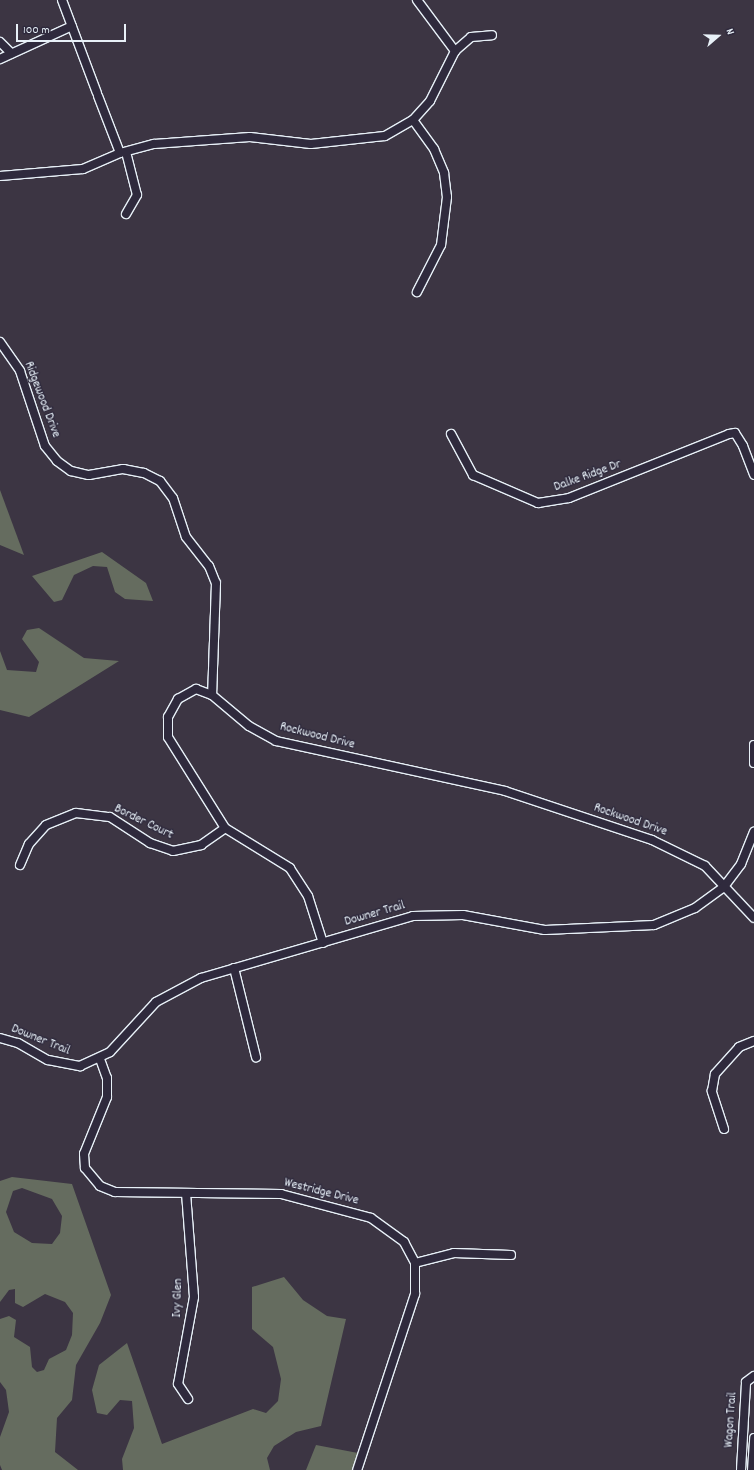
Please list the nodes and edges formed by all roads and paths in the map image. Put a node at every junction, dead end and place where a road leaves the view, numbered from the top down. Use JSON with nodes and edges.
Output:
{"nodes":[{"id":1,"x":62,"y":0,"type":"edge"},
{"id":2,"x":417,"y":0,"type":"edge"},
{"id":3,"x":72,"y":26,"type":"junction"},
{"id":4,"x":492,"y":35,"type":"dead end"},
{"id":5,"x":0,"y":42,"type":"edge"},
{"id":6,"x":455,"y":51,"type":"junction"},
{"id":7,"x":11,"y":53,"type":"junction"},
{"id":8,"x":0,"y":59,"type":"edge"},
{"id":9,"x":413,"y":120,"type":"junction"},
{"id":10,"x":123,"y":152,"type":"junction"},
{"id":11,"x":0,"y":176,"type":"edge"},
{"id":12,"x":126,"y":214,"type":"dead end"},
{"id":13,"x":417,"y":292,"type":"dead end"},
{"id":14,"x":0,"y":342,"type":"edge"},
{"id":15,"x":451,"y":434,"type":"dead end"},
{"id":16,"x":754,"y":475,"type":"edge"},
{"id":17,"x":212,"y":695,"type":"junction"},
{"id":18,"x":754,"y":747,"type":"edge"},
{"id":19,"x":754,"y":763,"type":"edge"},
{"id":20,"x":226,"y":828,"type":"junction"},
{"id":21,"x":754,"y":831,"type":"edge"},
{"id":22,"x":20,"y":865,"type":"dead end"},
{"id":23,"x":723,"y":888,"type":"junction"},
{"id":24,"x":754,"y":918,"type":"edge"},
{"id":25,"x":323,"y":943,"type":"junction"},
{"id":26,"x":234,"y":968,"type":"junction"},
{"id":27,"x":0,"y":1038,"type":"edge"},
{"id":28,"x":754,"y":1041,"type":"edge"},
{"id":29,"x":256,"y":1057,"type":"dead end"},
{"id":30,"x":100,"y":1059,"type":"junction"},
{"id":31,"x":724,"y":1129,"type":"dead end"},
{"id":32,"x":186,"y":1193,"type":"junction"},
{"id":33,"x":511,"y":1255,"type":"dead end"},
{"id":34,"x":415,"y":1263,"type":"junction"},
{"id":35,"x":754,"y":1376,"type":"edge"},
{"id":36,"x":188,"y":1399,"type":"dead end"},
{"id":37,"x":754,"y":1438,"type":"edge"},
{"id":38,"x":357,"y":1470,"type":"edge"},
{"id":39,"x":741,"y":1470,"type":"edge"},
{"id":40,"x":752,"y":1470,"type":"edge"}],
"edges":[{"from":1,"to":3,"type":"street"},
{"from":2,"to":6,"type":"street"},
{"from":3,"to":7,"type":"street"},
{"from":3,"to":10,"type":"street"},
{"from":4,"to":6,"type":"street"},
{"from":5,"to":7,"type":"street"},
{"from":6,"to":9,"type":"street"},
{"from":7,"to":8,"type":"street"},
{"from":9,"to":10,"type":"street"},
{"from":9,"to":13,"type":"street"},
{"from":10,"to":11,"type":"street"},
{"from":10,"to":12,"type":"street"},
{"from":14,"to":17,"type":"street","name":"Ridgewood Drive"},
{"from":15,"to":16,"type":"street","name":"Dalke Ridge Dr"},
{"from":17,"to":20,"type":"street","name":"Rockwood Drive"},
{"from":17,"to":23,"type":"street","name":"Rockwood Drive"},
{"from":18,"to":19,"type":"street"},
{"from":20,"to":22,"type":"street","name":"Border Court"},
{"from":20,"to":25,"type":"street","name":"Rockwood Drive"},
{"from":21,"to":23,"type":"street","name":"Downer Trail"},
{"from":23,"to":24,"type":"street","name":"Rockwood Drive"},
{"from":23,"to":25,"type":"street","name":"Downer Trail"},
{"from":25,"to":26,"type":"street","name":"Downer Trail"},
{"from":26,"to":29,"type":"street"},
{"from":26,"to":30,"type":"street","name":"Downer Trail"},
{"from":27,"to":30,"type":"street","name":"Downer Trail"},
{"from":28,"to":31,"type":"street"},
{"from":30,"to":32,"type":"street","name":"Westridge Drive"},
{"from":32,"to":34,"type":"street","name":"Westridge Drive"},
{"from":32,"to":36,"type":"street","name":"Ivy Glen"},
{"from":33,"to":34,"type":"street"},
{"from":34,"to":38,"type":"street","name":"Westridge Drive"},
{"from":35,"to":39,"type":"street","name":"Wagon Trail"},
{"from":37,"to":40,"type":"street","name":"Wagon Trail"}]}
